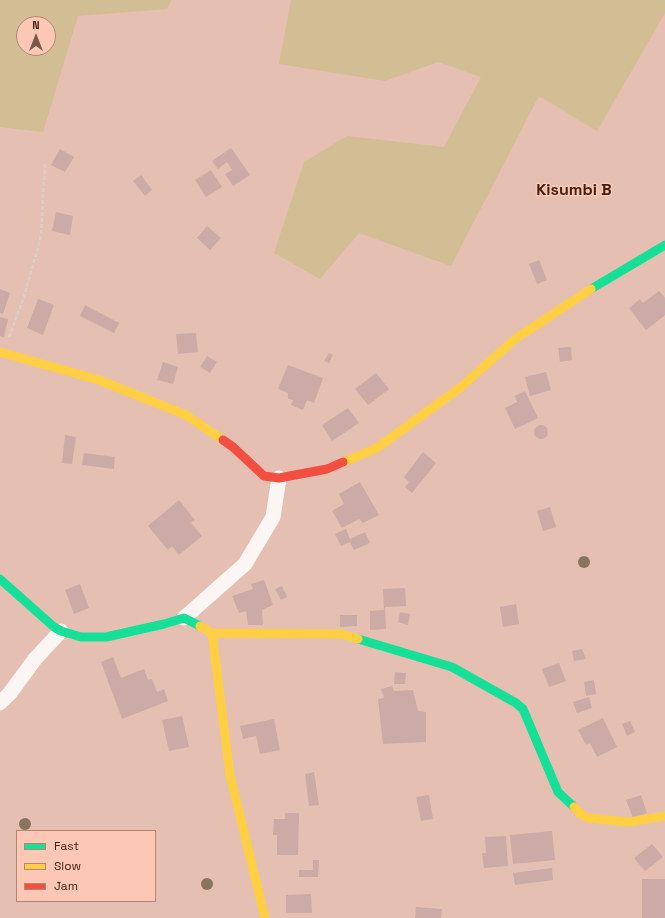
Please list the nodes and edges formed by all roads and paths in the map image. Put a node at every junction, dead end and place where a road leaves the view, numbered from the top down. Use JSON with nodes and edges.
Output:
{"nodes":[{"id":1,"x":46,"y":162,"type":"dead end"},
{"id":2,"x":665,"y":245,"type":"edge"},
{"id":3,"x":1,"y":352,"type":"edge"},
{"id":4,"x":279,"y":478,"type":"junction"},
{"id":5,"x":0,"y":578,"type":"edge"},
{"id":6,"x":184,"y":618,"type":"junction"},
{"id":7,"x":61,"y":631,"type":"junction"},
{"id":8,"x":212,"y":633,"type":"junction"},
{"id":9,"x":0,"y":703,"type":"edge"},
{"id":10,"x":665,"y":816,"type":"edge"},
{"id":11,"x":265,"y":918,"type":"edge"}],
"edges":[{"from":1,"to":3,"type":"path"},
{"from":2,"to":4,"type":"street"},
{"from":3,"to":4,"type":"street"},
{"from":4,"to":6,"type":"street"},
{"from":5,"to":7,"type":"street"},
{"from":6,"to":7,"type":"street"},
{"from":6,"to":8,"type":"street"},
{"from":7,"to":9,"type":"street"},
{"from":8,"to":10,"type":"street"},
{"from":8,"to":11,"type":"street"}]}
